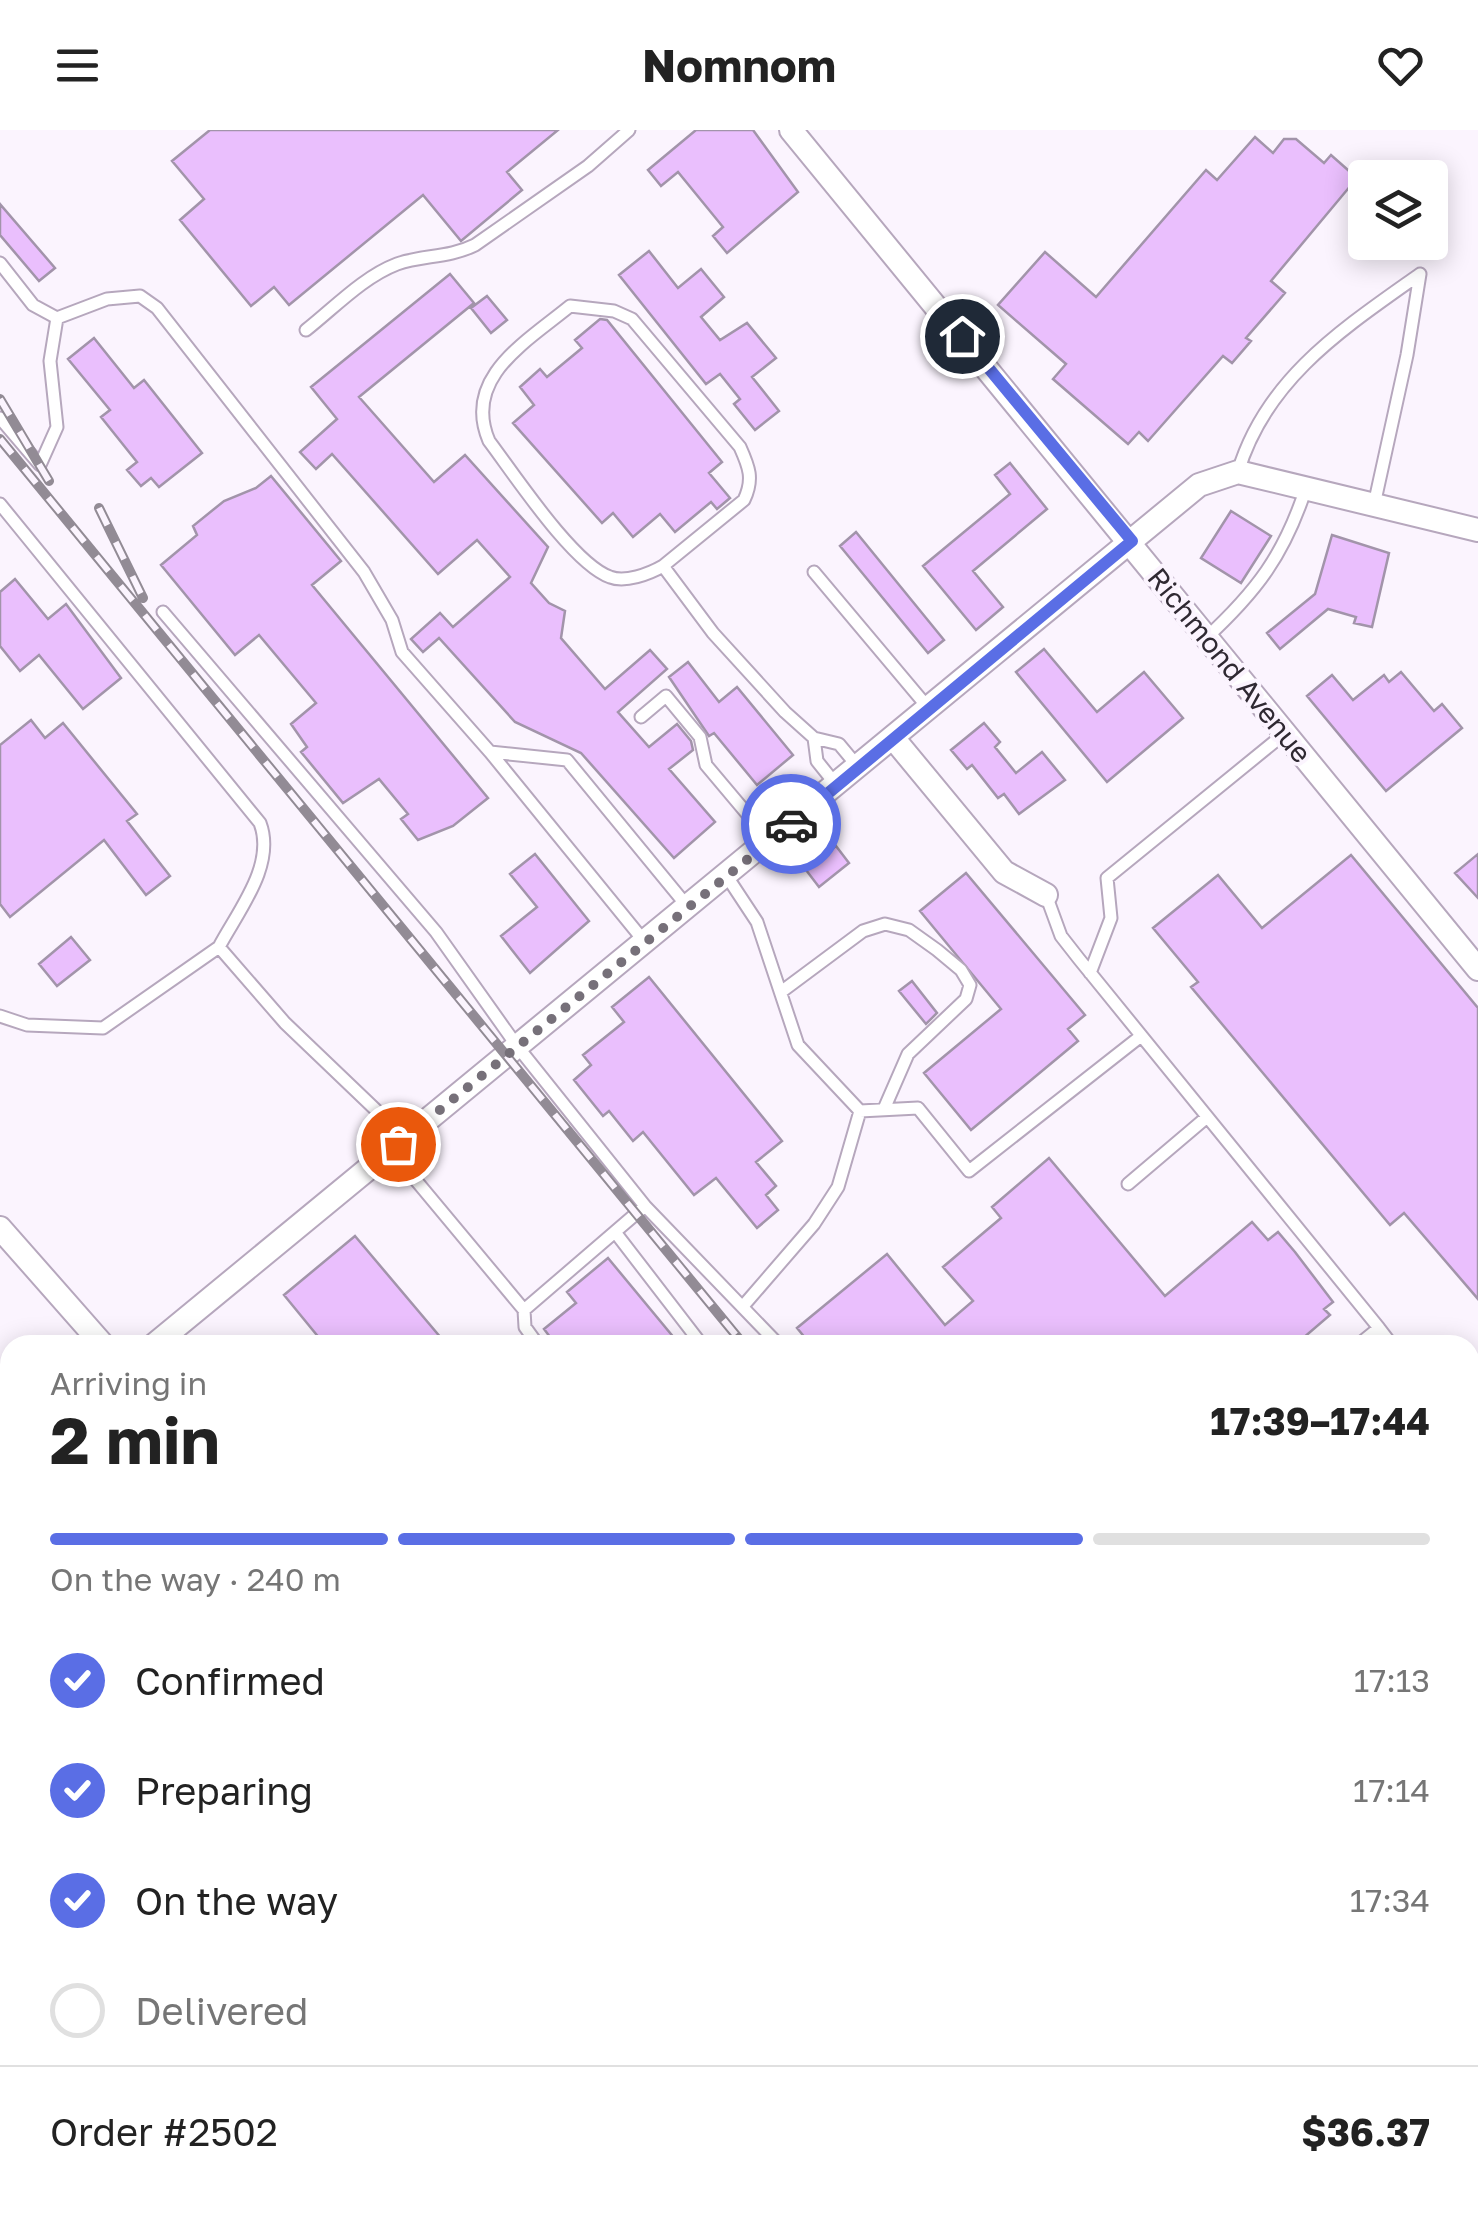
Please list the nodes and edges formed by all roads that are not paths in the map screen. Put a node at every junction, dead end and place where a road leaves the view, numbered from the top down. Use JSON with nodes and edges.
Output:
{"nodes":[{"id":1,"x":629,"y":130,"type":"edge"},
{"id":2,"x":791,"y":130,"type":"edge"},
{"id":3,"x":615,"y":135,"type":"edge"},
{"id":4,"x":0,"y":263,"type":"edge"},
{"id":5,"x":57,"y":318,"type":"junction"},
{"id":6,"x":306,"y":330,"type":"dead end"},
{"id":7,"x":0,"y":418,"type":"edge"},
{"id":8,"x":1238,"y":472,"type":"junction"},
{"id":9,"x":1306,"y":488,"type":"junction"},
{"id":10,"x":0,"y":504,"type":"edge"},
{"id":11,"x":1374,"y":504,"type":"junction"},
{"id":12,"x":1478,"y":530,"type":"edge"},
{"id":13,"x":1132,"y":541,"type":"junction"},
{"id":14,"x":663,"y":566,"type":"junction"},
{"id":15,"x":814,"y":572,"type":"dead end"},
{"id":16,"x":163,"y":612,"type":"dead end"},
{"id":17,"x":1205,"y":639,"type":"junction"},
{"id":18,"x":930,"y":710,"type":"junction"},
{"id":19,"x":640,"y":716,"type":"dead end"},
{"id":20,"x":1284,"y":734,"type":"junction"},
{"id":21,"x":814,"y":738,"type":"junction"},
{"id":22,"x":894,"y":740,"type":"junction"},
{"id":23,"x":490,"y":752,"type":"junction"},
{"id":24,"x":859,"y":768,"type":"junction"},
{"id":25,"x":837,"y":786,"type":"junction"},
{"id":26,"x":770,"y":841,"type":"junction"},
{"id":27,"x":726,"y":875,"type":"junction"},
{"id":28,"x":1046,"y":895,"type":"joint"},
{"id":29,"x":687,"y":906,"type":"junction"},
{"id":30,"x":644,"y":941,"type":"junction"},
{"id":31,"x":220,"y":947,"type":"junction"},
{"id":32,"x":1478,"y":969,"type":"edge"},
{"id":33,"x":1090,"y":973,"type":"junction"},
{"id":34,"x":780,"y":992,"type":"junction"},
{"id":35,"x":0,"y":1016,"type":"edge"},
{"id":36,"x":1142,"y":1036,"type":"junction"},
{"id":37,"x":517,"y":1046,"type":"junction"},
{"id":38,"x":884,"y":1109,"type":"junction"},
{"id":39,"x":860,"y":1110,"type":"junction"},
{"id":40,"x":1207,"y":1117,"type":"junction"},
{"id":41,"x":398,"y":1144,"type":"junction"},
{"id":42,"x":1128,"y":1184,"type":"dead end"},
{"id":43,"x":645,"y":1206,"type":"junction"},
{"id":44,"x":0,"y":1228,"type":"edge"},
{"id":45,"x":615,"y":1232,"type":"junction"},
{"id":46,"x":744,"y":1305,"type":"junction"},
{"id":47,"x":524,"y":1310,"type":"junction"},
{"id":48,"x":1379,"y":1328,"type":"junction"},
{"id":49,"x":94,"y":1335,"type":"edge"},
{"id":50,"x":166,"y":1335,"type":"edge"},
{"id":51,"x":531,"y":1335,"type":"edge"},
{"id":52,"x":694,"y":1335,"type":"edge"},
{"id":53,"x":771,"y":1335,"type":"edge"},
{"id":54,"x":1370,"y":1335,"type":"edge"},
{"id":55,"x":1384,"y":1335,"type":"edge"}],
"edges":[{"from":1,"to":3,"type":"lane"},
{"from":2,"to":13,"type":"street","name":"Richmond Avenue"},
{"from":3,"to":6,"type":"lane"},
{"from":4,"to":5,"type":"lane"},
{"from":5,"to":7,"type":"lane"},
{"from":5,"to":23,"type":"lane"},
{"from":8,"to":9,"type":"street"},
{"from":8,"to":11,"type":"lane"},
{"from":8,"to":13,"type":"street"},
{"from":9,"to":11,"type":"street"},
{"from":9,"to":17,"type":"lane"},
{"from":10,"to":31,"type":"lane"},
{"from":11,"to":12,"type":"street"},
{"from":13,"to":17,"type":"street","name":"Richmond Avenue"},
{"from":13,"to":18,"type":"street"},
{"from":14,"to":14,"type":"lane"},
{"from":14,"to":21,"type":"lane"},
{"from":15,"to":18,"type":"lane"},
{"from":16,"to":37,"type":"lane"},
{"from":17,"to":20,"type":"street","name":"Richmond Avenue"},
{"from":18,"to":22,"type":"street"},
{"from":19,"to":26,"type":"lane"},
{"from":20,"to":32,"type":"street","name":"Richmond Avenue"},
{"from":20,"to":33,"type":"lane"},
{"from":21,"to":24,"type":"lane"},
{"from":21,"to":25,"type":"lane"},
{"from":22,"to":24,"type":"street"},
{"from":22,"to":28,"type":"street"},
{"from":23,"to":29,"type":"lane"},
{"from":23,"to":30,"type":"lane"},
{"from":24,"to":25,"type":"street"},
{"from":25,"to":26,"type":"street"},
{"from":26,"to":27,"type":"street"},
{"from":27,"to":29,"type":"street"},
{"from":27,"to":34,"type":"lane"},
{"from":28,"to":33,"type":"lane"},
{"from":29,"to":30,"type":"street"},
{"from":30,"to":37,"type":"street"},
{"from":31,"to":35,"type":"lane"},
{"from":31,"to":41,"type":"lane"},
{"from":33,"to":36,"type":"lane"},
{"from":34,"to":38,"type":"lane"},
{"from":34,"to":39,"type":"lane"},
{"from":36,"to":38,"type":"lane"},
{"from":36,"to":40,"type":"lane"},
{"from":37,"to":41,"type":"street"},
{"from":37,"to":43,"type":"lane"},
{"from":38,"to":39,"type":"lane"},
{"from":39,"to":46,"type":"lane"},
{"from":40,"to":42,"type":"lane"},
{"from":40,"to":48,"type":"lane"},
{"from":41,"to":47,"type":"lane"},
{"from":41,"to":50,"type":"street"},
{"from":43,"to":45,"type":"lane"},
{"from":43,"to":46,"type":"lane"},
{"from":44,"to":49,"type":"street"},
{"from":45,"to":47,"type":"lane"},
{"from":45,"to":52,"type":"lane"},
{"from":46,"to":53,"type":"lane"},
{"from":47,"to":51,"type":"lane"},
{"from":48,"to":54,"type":"lane"},
{"from":48,"to":55,"type":"lane"}]}
